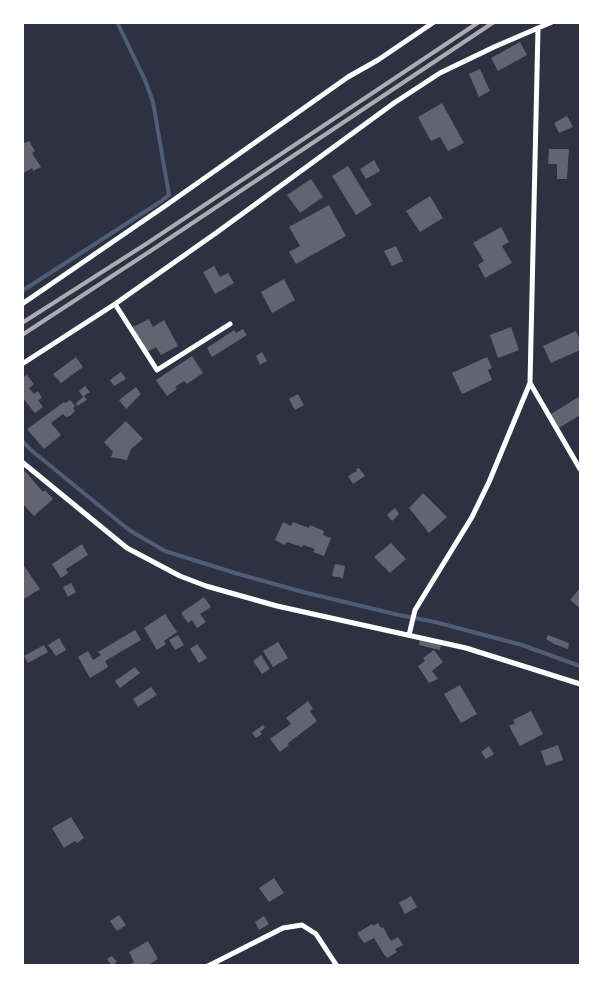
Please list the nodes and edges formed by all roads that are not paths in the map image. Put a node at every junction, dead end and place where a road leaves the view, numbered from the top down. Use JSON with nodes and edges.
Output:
{"nodes":[{"id":1,"x":434,"y":22,"type":"edge"},
{"id":2,"x":552,"y":22,"type":"edge"},
{"id":3,"x":538,"y":28,"type":"junction"},
{"id":4,"x":22,"y":304,"type":"edge"},
{"id":5,"x":115,"y":304,"type":"junction"},
{"id":6,"x":230,"y":324,"type":"dead end"},
{"id":7,"x":22,"y":364,"type":"edge"},
{"id":8,"x":530,"y":384,"type":"junction"},
{"id":9,"x":22,"y":462,"type":"edge"},
{"id":10,"x":580,"y":469,"type":"edge"},
{"id":11,"x":409,"y":635,"type":"junction"},
{"id":12,"x":580,"y":684,"type":"edge"},
{"id":13,"x":208,"y":966,"type":"edge"},
{"id":14,"x":337,"y":966,"type":"edge"}],
"edges":[{"from":1,"to":4,"type":"street"},
{"from":2,"to":3,"type":"street"},
{"from":3,"to":5,"type":"street"},
{"from":3,"to":8,"type":"street"},
{"from":5,"to":6,"type":"street"},
{"from":5,"to":7,"type":"street"},
{"from":8,"to":10,"type":"street"},
{"from":8,"to":11,"type":"street"},
{"from":9,"to":11,"type":"street"},
{"from":11,"to":12,"type":"street"},
{"from":13,"to":14,"type":"street"}]}
